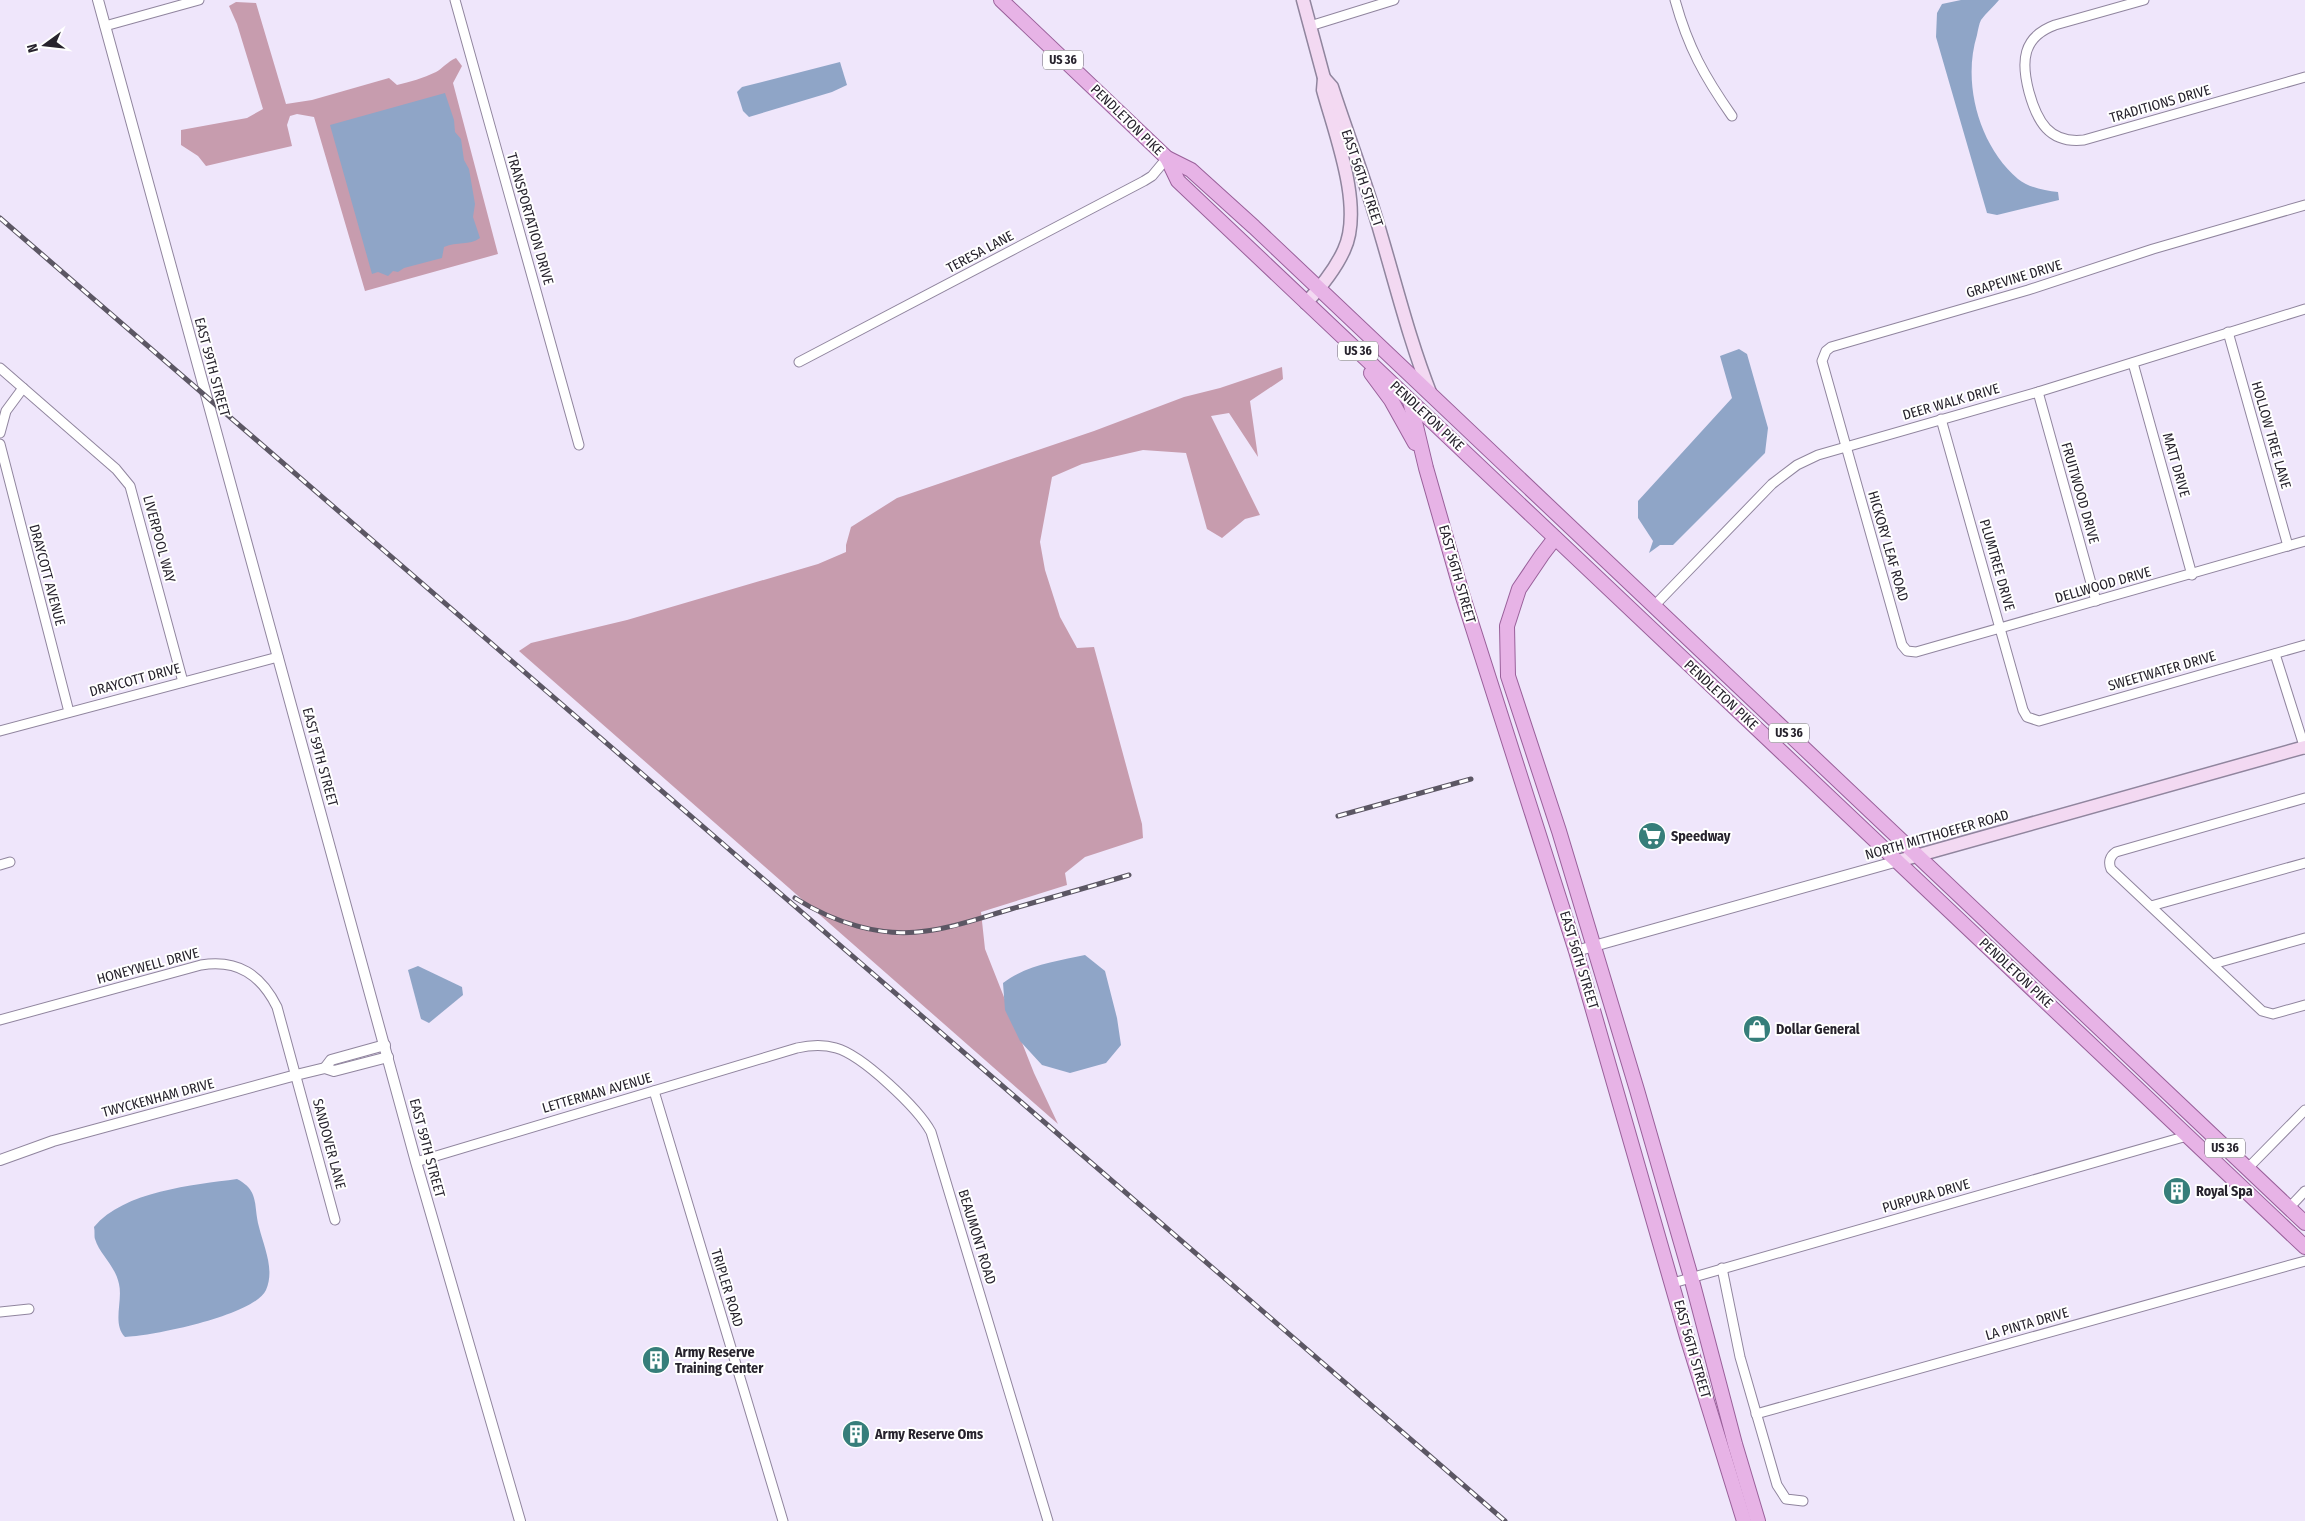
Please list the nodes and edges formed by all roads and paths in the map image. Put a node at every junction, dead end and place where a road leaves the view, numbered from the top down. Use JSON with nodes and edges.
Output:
{"nodes":[{"id":1,"x":98,"y":0,"type":"edge"},
{"id":2,"x":199,"y":0,"type":"edge"},
{"id":3,"x":455,"y":0,"type":"edge"},
{"id":4,"x":1001,"y":0,"type":"edge"},
{"id":5,"x":1303,"y":0,"type":"edge"},
{"id":6,"x":1394,"y":0,"type":"edge"},
{"id":7,"x":1675,"y":0,"type":"edge"},
{"id":8,"x":2144,"y":0,"type":"edge"},
{"id":9,"x":105,"y":26,"type":"junction"},
{"id":10,"x":1310,"y":26,"type":"junction"},
{"id":11,"x":1324,"y":78,"type":"junction"},
{"id":12,"x":2305,"y":78,"type":"edge"},
{"id":13,"x":1732,"y":116,"type":"dead end"},
{"id":14,"x":1167,"y":158,"type":"junction"},
{"id":15,"x":2305,"y":205,"type":"edge"},
{"id":16,"x":1319,"y":288,"type":"junction"},
{"id":17,"x":1306,"y":303,"type":"junction"},
{"id":18,"x":2305,"y":309,"type":"edge"},
{"id":19,"x":2228,"y":332,"type":"junction"},
{"id":20,"x":1348,"y":342,"type":"junction"},
{"id":21,"x":799,"y":362,"type":"dead end"},
{"id":22,"x":2133,"y":363,"type":"junction"},
{"id":23,"x":0,"y":368,"type":"edge"},
{"id":24,"x":23,"y":388,"type":"junction"},
{"id":25,"x":2038,"y":392,"type":"junction"},
{"id":26,"x":1432,"y":395,"type":"junction"},
{"id":27,"x":1410,"y":400,"type":"junction"},
{"id":28,"x":1941,"y":419,"type":"junction"},
{"id":29,"x":0,"y":433,"type":"edge"},
{"id":30,"x":0,"y":444,"type":"edge"},
{"id":31,"x":579,"y":445,"type":"dead end"},
{"id":32,"x":1846,"y":446,"type":"junction"},
{"id":33,"x":1426,"y":468,"type":"junction"},
{"id":34,"x":1555,"y":538,"type":"junction"},
{"id":35,"x":2305,"y":541,"type":"edge"},
{"id":36,"x":2288,"y":546,"type":"junction"},
{"id":37,"x":2192,"y":575,"type":"junction"},
{"id":38,"x":2096,"y":601,"type":"junction"},
{"id":39,"x":1655,"y":605,"type":"junction"},
{"id":40,"x":2001,"y":629,"type":"junction"},
{"id":41,"x":2305,"y":645,"type":"edge"},
{"id":42,"x":1908,"y":651,"type":"joint"},
{"id":43,"x":2275,"y":654,"type":"junction"},
{"id":44,"x":278,"y":657,"type":"junction"},
{"id":45,"x":183,"y":682,"type":"junction"},
{"id":46,"x":69,"y":712,"type":"junction"},
{"id":47,"x":2027,"y":717,"type":"joint"},
{"id":48,"x":0,"y":731,"type":"edge"},
{"id":49,"x":2305,"y":748,"type":"edge"},
{"id":50,"x":2305,"y":798,"type":"edge"},
{"id":51,"x":1918,"y":856,"type":"junction"},
{"id":52,"x":1898,"y":861,"type":"junction"},
{"id":53,"x":10,"y":862,"type":"dead end"},
{"id":54,"x":2305,"y":863,"type":"edge"},
{"id":55,"x":0,"y":865,"type":"edge"},
{"id":56,"x":2151,"y":906,"type":"junction"},
{"id":57,"x":2305,"y":938,"type":"edge"},
{"id":58,"x":1594,"y":946,"type":"junction"},
{"id":59,"x":1576,"y":951,"type":"junction"},
{"id":60,"x":2213,"y":964,"type":"junction"},
{"id":61,"x":2305,"y":1005,"type":"edge"},
{"id":62,"x":0,"y":1020,"type":"edge"},
{"id":63,"x":385,"y":1045,"type":"junction"},
{"id":64,"x":786,"y":1051,"type":"joint"},
{"id":65,"x":388,"y":1058,"type":"junction"},
{"id":66,"x":325,"y":1068,"type":"junction"},
{"id":67,"x":296,"y":1075,"type":"junction"},
{"id":68,"x":654,"y":1091,"type":"junction"},
{"id":69,"x":2305,"y":1110,"type":"edge"},
{"id":70,"x":2186,"y":1136,"type":"junction"},
{"id":71,"x":0,"y":1160,"type":"edge"},
{"id":72,"x":416,"y":1162,"type":"junction"},
{"id":73,"x":2247,"y":1168,"type":"junction"},
{"id":74,"x":2305,"y":1191,"type":"edge"},
{"id":75,"x":2289,"y":1208,"type":"junction"},
{"id":76,"x":335,"y":1220,"type":"dead end"},
{"id":77,"x":2305,"y":1223,"type":"edge"},
{"id":78,"x":2305,"y":1247,"type":"edge"},
{"id":79,"x":2305,"y":1261,"type":"edge"},
{"id":80,"x":1722,"y":1268,"type":"junction"},
{"id":81,"x":1691,"y":1277,"type":"junction"},
{"id":82,"x":1673,"y":1283,"type":"junction"},
{"id":83,"x":29,"y":1309,"type":"dead end"},
{"id":84,"x":0,"y":1312,"type":"edge"},
{"id":85,"x":1756,"y":1414,"type":"junction"},
{"id":86,"x":1803,"y":1501,"type":"dead end"},
{"id":87,"x":520,"y":1521,"type":"edge"},
{"id":88,"x":783,"y":1521,"type":"edge"},
{"id":89,"x":1048,"y":1521,"type":"edge"},
{"id":90,"x":1744,"y":1521,"type":"edge"},
{"id":91,"x":1758,"y":1521,"type":"edge"}],
"edges":[{"from":1,"to":9,"type":"street","name":"EAST 59TH STREET"},
{"from":2,"to":9,"type":"street"},
{"from":3,"to":31,"type":"street","name":"TRANSPORTATION DRIVE"},
{"from":4,"to":14,"type":"main road","name":"PENDLETON PIKE","number":"US 36"},
{"from":5,"to":10,"type":"main road","name":"EAST 56TH STREET"},
{"from":6,"to":10,"type":"street"},
{"from":7,"to":13,"type":"street"},
{"from":8,"to":12,"type":"street","name":"TRADITIONS DRIVE"},
{"from":9,"to":44,"type":"street","name":"EAST 59TH STREET"},
{"from":10,"to":11,"type":"main road","name":"EAST 56TH STREET"},
{"from":11,"to":16,"type":"main road","name":"EAST 56TH STREET"},
{"from":11,"to":26,"type":"main road","name":"EAST 56TH STREET"},
{"from":14,"to":16,"type":"main road","name":"PENDLETON PIKE","number":"US 36"},
{"from":14,"to":17,"type":"main road","name":"PENDLETON PIKE","number":"US 36"},
{"from":14,"to":21,"type":"street","name":"TERESA LANE"},
{"from":15,"to":32,"type":"street","name":"GRAPEVINE DRIVE"},
{"from":16,"to":17,"type":"main road","name":"EAST 56TH STREET"},
{"from":16,"to":26,"type":"main road","name":"PENDLETON PIKE","number":"US 36"},
{"from":17,"to":20,"type":"main road","name":"PENDLETON PIKE","number":"US 36"},
{"from":18,"to":19,"type":"street","name":"DEER WALK DRIVE"},
{"from":19,"to":22,"type":"street","name":"DEER WALK DRIVE"},
{"from":19,"to":36,"type":"street","name":"HOLLOW TREE LANE"},
{"from":20,"to":27,"type":"main road","name":"PENDLETON PIKE","number":"US 36"},
{"from":20,"to":33,"type":"main road"},
{"from":22,"to":25,"type":"street","name":"DEER WALK DRIVE"},
{"from":22,"to":37,"type":"street","name":"MATT DRIVE"},
{"from":23,"to":24,"type":"street","name":"LIVERPOOL WAY"},
{"from":24,"to":29,"type":"street"},
{"from":24,"to":45,"type":"street","name":"LIVERPOOL WAY"},
{"from":25,"to":28,"type":"street","name":"DEER WALK DRIVE"},
{"from":25,"to":38,"type":"street","name":"FRUITWOOD DRIVE"},
{"from":26,"to":39,"type":"main road","name":"PENDLETON PIKE","number":"US 36"},
{"from":27,"to":33,"type":"main road","name":"EAST 56TH STREET"},
{"from":27,"to":34,"type":"main road","name":"PENDLETON PIKE","number":"US 36"},
{"from":28,"to":32,"type":"street","name":"DEER WALK DRIVE"},
{"from":28,"to":40,"type":"street","name":"PLUMTREE DRIVE"},
{"from":30,"to":46,"type":"street","name":"DRAYCOTT AVENUE"},
{"from":32,"to":39,"type":"street","name":"DEER WALK DRIVE"},
{"from":32,"to":42,"type":"street","name":"HICKORY LEAF ROAD"},
{"from":33,"to":59,"type":"main road","name":"EAST 56TH STREET"},
{"from":34,"to":52,"type":"main road","name":"PENDLETON PIKE","number":"US 36"},
{"from":34,"to":58,"type":"main road","name":"EAST 56TH STREET"},
{"from":35,"to":36,"type":"street","name":"DELLWOOD DRIVE"},
{"from":36,"to":37,"type":"street","name":"DELLWOOD DRIVE"},
{"from":37,"to":38,"type":"street","name":"DELLWOOD DRIVE"},
{"from":38,"to":40,"type":"street","name":"DELLWOOD DRIVE"},
{"from":39,"to":51,"type":"main road","name":"PENDLETON PIKE","number":"US 36"},
{"from":40,"to":42,"type":"street","name":"DELLWOOD DRIVE"},
{"from":40,"to":47,"type":"street","name":"PLUMTREE DRIVE"},
{"from":41,"to":43,"type":"street","name":"SWEETWATER DRIVE"},
{"from":43,"to":47,"type":"street","name":"SWEETWATER DRIVE"},
{"from":43,"to":49,"type":"street"},
{"from":44,"to":45,"type":"street","name":"DRAYCOTT DRIVE"},
{"from":44,"to":63,"type":"street","name":"EAST 59TH STREET"},
{"from":45,"to":46,"type":"street","name":"DRAYCOTT DRIVE"},
{"from":46,"to":48,"type":"street","name":"DRAYCOTT DRIVE"},
{"from":49,"to":51,"type":"main road","name":"NORTH MITTHOEFER ROAD"},
{"from":50,"to":56,"type":"street"},
{"from":51,"to":52,"type":"main road","name":"NORTH MITTHOEFER ROAD"},
{"from":51,"to":73,"type":"main road","name":"PENDLETON PIKE","number":"US 36"},
{"from":52,"to":58,"type":"street","name":"NORTH MITTHOEFER ROAD"},
{"from":52,"to":70,"type":"main road","name":"PENDLETON PIKE","number":"US 36"},
{"from":53,"to":55,"type":"street"},
{"from":54,"to":56,"type":"street"},
{"from":56,"to":60,"type":"street"},
{"from":57,"to":60,"type":"street"},
{"from":58,"to":59,"type":"street","name":"NORTH MITTHOEFER ROAD"},
{"from":58,"to":81,"type":"main road","name":"EAST 56TH STREET"},
{"from":59,"to":82,"type":"main road","name":"EAST 56TH STREET"},
{"from":60,"to":61,"type":"street"},
{"from":62,"to":67,"type":"street","name":"HONEYWELL DRIVE"},
{"from":63,"to":65,"type":"street","name":"EAST 59TH STREET"},
{"from":63,"to":66,"type":"street","name":"TWYCKENHAM DRIVE"},
{"from":64,"to":68,"type":"street","name":"LETTERMAN AVENUE"},
{"from":64,"to":89,"type":"street","name":"BEAUMONT ROAD"},
{"from":65,"to":66,"type":"street","name":"TWYCKENHAM DRIVE"},
{"from":65,"to":72,"type":"street","name":"EAST 59TH STREET"},
{"from":66,"to":67,"type":"street","name":"TWYCKENHAM DRIVE"},
{"from":67,"to":71,"type":"street","name":"TWYCKENHAM DRIVE"},
{"from":67,"to":76,"type":"street","name":"SANDOVER LANE"},
{"from":68,"to":72,"type":"street","name":"LETTERMAN AVENUE"},
{"from":68,"to":88,"type":"street","name":"TRIPLER ROAD"},
{"from":69,"to":73,"type":"street"},
{"from":70,"to":78,"type":"main road","name":"PENDLETON PIKE"},
{"from":70,"to":80,"type":"street","name":"PURPURA DRIVE"},
{"from":72,"to":87,"type":"street","name":"EAST 59TH STREET"},
{"from":73,"to":75,"type":"main road","name":"PENDLETON PIKE","number":"US 36"},
{"from":74,"to":75,"type":"street"},
{"from":75,"to":77,"type":"main road","name":"PENDLETON PIKE","number":"US 36"},
{"from":79,"to":85,"type":"street","name":"LA PINTA DRIVE"},
{"from":80,"to":81,"type":"street","name":"PURPURA DRIVE"},
{"from":80,"to":85,"type":"street"},
{"from":81,"to":82,"type":"street","name":"PURPURA DRIVE"},
{"from":81,"to":91,"type":"main road","name":"EAST 56TH STREET"},
{"from":82,"to":90,"type":"main road","name":"EAST 56TH STREET"},
{"from":83,"to":84,"type":"street"},
{"from":85,"to":86,"type":"street"}]}
